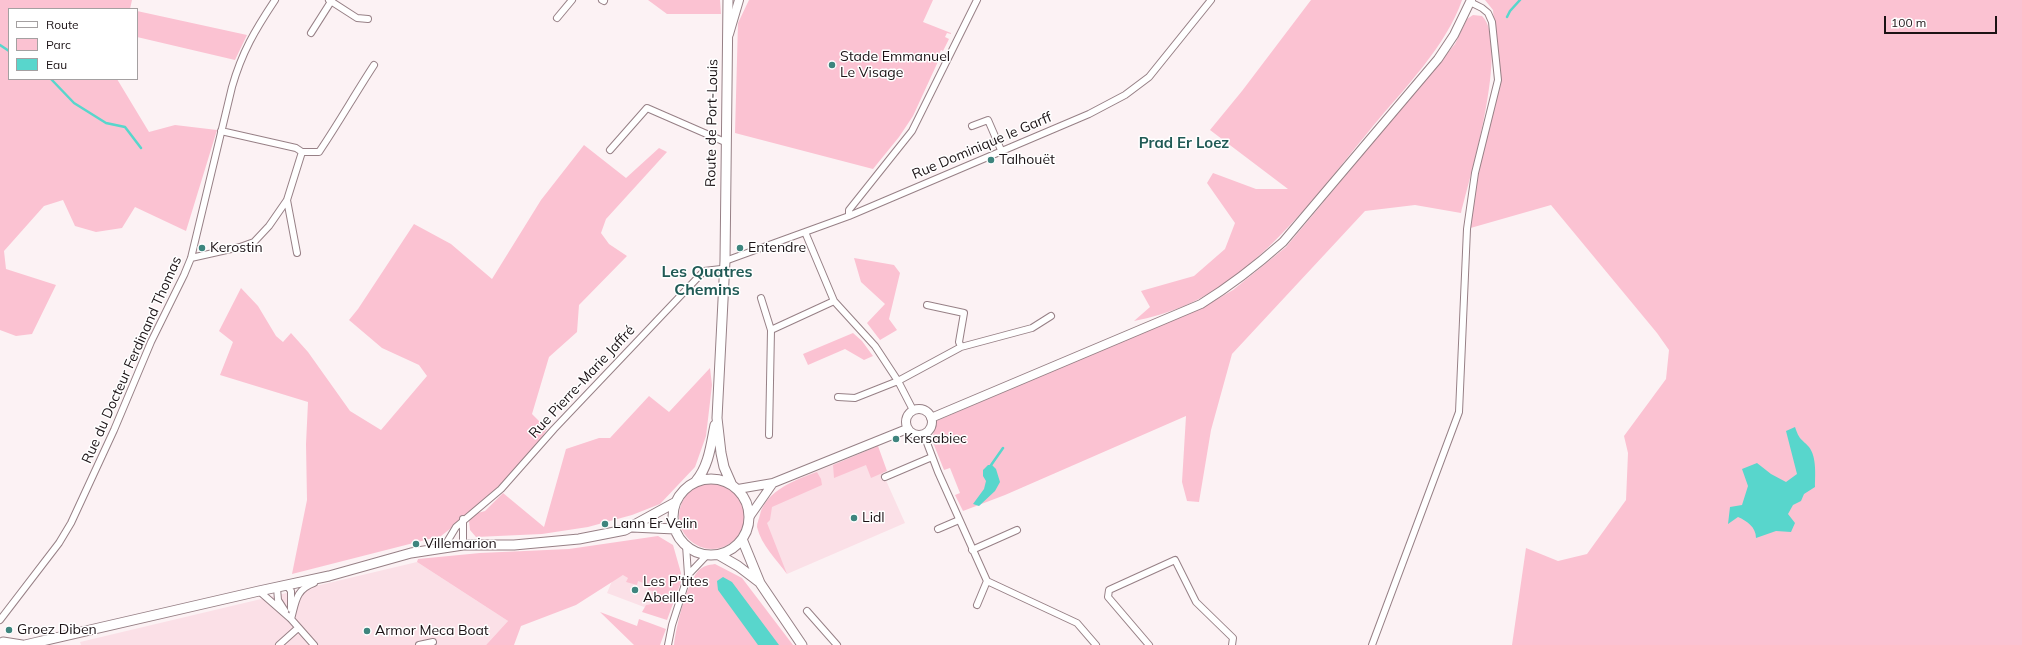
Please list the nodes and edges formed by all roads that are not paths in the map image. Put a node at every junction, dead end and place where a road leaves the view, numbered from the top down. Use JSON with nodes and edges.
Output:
{"nodes":[{"id":1,"x":275,"y":0,"type":"edge"},
{"id":2,"x":331,"y":0,"type":"edge"},
{"id":3,"x":572,"y":0,"type":"edge"},
{"id":4,"x":728,"y":0,"type":"edge"},
{"id":5,"x":739,"y":0,"type":"edge"},
{"id":6,"x":977,"y":0,"type":"edge"},
{"id":7,"x":1211,"y":0,"type":"edge"},
{"id":8,"x":1470,"y":1,"type":"edge"},
{"id":9,"x":557,"y":18,"type":"dead end"},
{"id":10,"x":368,"y":19,"type":"dead end"},
{"id":11,"x":311,"y":33,"type":"dead end"},
{"id":12,"x":728,"y":40,"type":"junction"},
{"id":13,"x":374,"y":65,"type":"dead end"},
{"id":14,"x":972,"y":126,"type":"dead end"},
{"id":15,"x":221,"y":131,"type":"junction"},
{"id":16,"x":725,"y":142,"type":"junction"},
{"id":17,"x":610,"y":150,"type":"dead end"},
{"id":18,"x":1001,"y":150,"type":"junction"},
{"id":19,"x":302,"y":152,"type":"junction"},
{"id":20,"x":287,"y":200,"type":"junction"},
{"id":21,"x":849,"y":216,"type":"junction"},
{"id":22,"x":805,"y":232,"type":"junction"},
{"id":23,"x":298,"y":253,"type":"dead end"},
{"id":24,"x":190,"y":258,"type":"junction"},
{"id":25,"x":723,"y":265,"type":"junction"},
{"id":26,"x":761,"y":298,"type":"dead end"},
{"id":27,"x":834,"y":301,"type":"junction"},
{"id":28,"x":927,"y":305,"type":"dead end"},
{"id":29,"x":1051,"y":316,"type":"dead end"},
{"id":30,"x":771,"y":330,"type":"junction"},
{"id":31,"x":961,"y":346,"type":"junction"},
{"id":32,"x":898,"y":381,"type":"junction"},
{"id":33,"x":838,"y":398,"type":"dead end"},
{"id":34,"x":913,"y":410,"type":"junction"},
{"id":35,"x":717,"y":418,"type":"junction"},
{"id":36,"x":931,"y":418,"type":"junction"},
{"id":37,"x":907,"y":429,"type":"junction"},
{"id":38,"x":769,"y":435,"type":"dead end"},
{"id":39,"x":924,"y":435,"type":"junction"},
{"id":40,"x":932,"y":457,"type":"junction"},
{"id":41,"x":885,"y":477,"type":"dead end"},
{"id":42,"x":696,"y":481,"type":"junction"},
{"id":43,"x":773,"y":483,"type":"junction"},
{"id":44,"x":734,"y":486,"type":"junction"},
{"id":45,"x":676,"y":502,"type":"junction"},
{"id":46,"x":750,"y":516,"type":"junction"},
{"id":47,"x":463,"y":519,"type":"junction"},
{"id":48,"x":959,"y":520,"type":"junction"},
{"id":49,"x":632,"y":527,"type":"junction"},
{"id":50,"x":675,"y":529,"type":"junction"},
{"id":51,"x":938,"y":529,"type":"dead end"},
{"id":52,"x":1016,"y":530,"type":"dead end"},
{"id":53,"x":742,"y":539,"type":"junction"},
{"id":54,"x":463,"y":545,"type":"junction"},
{"id":55,"x":686,"y":545,"type":"junction"},
{"id":56,"x":446,"y":547,"type":"junction"},
{"id":57,"x":972,"y":550,"type":"junction"},
{"id":58,"x":706,"y":555,"type":"junction"},
{"id":59,"x":718,"y":555,"type":"junction"},
{"id":60,"x":688,"y":575,"type":"junction"},
{"id":61,"x":329,"y":576,"type":"junction"},
{"id":62,"x":987,"y":581,"type":"junction"},
{"id":63,"x":760,"y":583,"type":"junction"},
{"id":64,"x":287,"y":586,"type":"junction"},
{"id":65,"x":277,"y":588,"type":"junction"},
{"id":66,"x":259,"y":591,"type":"junction"},
{"id":67,"x":977,"y":605,"type":"dead end"},
{"id":68,"x":807,"y":611,"type":"dead end"},
{"id":69,"x":290,"y":619,"type":"junction"},
{"id":70,"x":0,"y":620,"type":"edge"},
{"id":71,"x":298,"y":628,"type":"junction"},
{"id":72,"x":2,"y":642,"type":"edge"},
{"id":73,"x":433,"y":642,"type":"dead end"},
{"id":74,"x":23,"y":645,"type":"edge"},
{"id":75,"x":279,"y":645,"type":"edge"},
{"id":76,"x":314,"y":645,"type":"edge"},
{"id":77,"x":419,"y":645,"type":"edge"},
{"id":78,"x":668,"y":645,"type":"edge"},
{"id":79,"x":802,"y":645,"type":"edge"},
{"id":80,"x":837,"y":645,"type":"edge"},
{"id":81,"x":1096,"y":645,"type":"edge"},
{"id":82,"x":1149,"y":645,"type":"edge"},
{"id":83,"x":1232,"y":645,"type":"edge"},
{"id":84,"x":1372,"y":645,"type":"edge"}],
"edges":[{"from":1,"to":15,"type":"street","name":"Rue du Docteur Ferdinand Thomas"},
{"from":2,"to":10,"type":"street"},
{"from":2,"to":11,"type":"street"},
{"from":3,"to":9,"type":"street"},
{"from":4,"to":12,"type":"main road","name":"Route de Port-Louis"},
{"from":5,"to":12,"type":"street"},
{"from":6,"to":21,"type":"street"},
{"from":7,"to":18,"type":"street","name":"Rue Dominique le Garff"},
{"from":8,"to":36,"type":"street"},
{"from":8,"to":84,"type":"street"},
{"from":12,"to":16,"type":"main road","name":"Route de Port-Louis"},
{"from":13,"to":19,"type":"street"},
{"from":14,"to":18,"type":"street"},
{"from":15,"to":19,"type":"street"},
{"from":15,"to":24,"type":"street","name":"Rue du Docteur Ferdinand Thomas"},
{"from":16,"to":17,"type":"street"},
{"from":16,"to":25,"type":"main road","name":"Route de Port-Louis"},
{"from":18,"to":21,"type":"street","name":"Rue Dominique le Garff"},
{"from":19,"to":20,"type":"street"},
{"from":20,"to":23,"type":"street"},
{"from":20,"to":24,"type":"street"},
{"from":21,"to":22,"type":"street","name":"Rue Dominique le Garff"},
{"from":22,"to":25,"type":"street","name":"Rue Dominique le Garff"},
{"from":22,"to":27,"type":"street"},
{"from":24,"to":70,"type":"street","name":"Rue du Docteur Ferdinand Thomas"},
{"from":25,"to":35,"type":"main road","name":"Route de Port-Louis"},
{"from":25,"to":47,"type":"street","name":"Rue Pierre-Marie Jaffré"},
{"from":26,"to":30,"type":"street"},
{"from":27,"to":30,"type":"street"},
{"from":27,"to":32,"type":"street"},
{"from":28,"to":31,"type":"street"},
{"from":29,"to":31,"type":"street"},
{"from":30,"to":38,"type":"street"},
{"from":31,"to":32,"type":"street"},
{"from":32,"to":33,"type":"street"},
{"from":32,"to":34,"type":"street"},
{"from":34,"to":36,"type":"street"},
{"from":34,"to":37,"type":"street"},
{"from":35,"to":42,"type":"main road","name":"Route de Port-Louis"},
{"from":35,"to":44,"type":"main road","name":"Route de Port-Louis"},
{"from":36,"to":39,"type":"street"},
{"from":37,"to":39,"type":"street"},
{"from":37,"to":43,"type":"street"},
{"from":39,"to":40,"type":"street"},
{"from":40,"to":41,"type":"street"},
{"from":40,"to":48,"type":"street"},
{"from":42,"to":44,"type":"main road"},
{"from":42,"to":45,"type":"main road"},
{"from":43,"to":44,"type":"street"},
{"from":43,"to":46,"type":"street"},
{"from":44,"to":46,"type":"main road"},
{"from":45,"to":49,"type":"main road"},
{"from":45,"to":50,"type":"main road"},
{"from":46,"to":53,"type":"main road"},
{"from":47,"to":54,"type":"street"},
{"from":47,"to":56,"type":"street","name":"Rue Pierre-Marie Jaffré"},
{"from":48,"to":51,"type":"street"},
{"from":48,"to":57,"type":"street"},
{"from":49,"to":50,"type":"main road"},
{"from":49,"to":54,"type":"main road"},
{"from":50,"to":55,"type":"main road"},
{"from":52,"to":57,"type":"street"},
{"from":53,"to":59,"type":"main road"},
{"from":53,"to":63,"type":"main road"},
{"from":54,"to":56,"type":"main road"},
{"from":55,"to":58,"type":"main road"},
{"from":55,"to":60,"type":"street"},
{"from":56,"to":61,"type":"main road"},
{"from":57,"to":62,"type":"street"},
{"from":58,"to":59,"type":"main road"},
{"from":58,"to":60,"type":"street"},
{"from":59,"to":63,"type":"main road"},
{"from":60,"to":78,"type":"street"},
{"from":61,"to":64,"type":"main road"},
{"from":61,"to":69,"type":"street"},
{"from":62,"to":67,"type":"street"},
{"from":62,"to":81,"type":"street"},
{"from":63,"to":79,"type":"main road"},
{"from":64,"to":65,"type":"main road"},
{"from":64,"to":69,"type":"street"},
{"from":65,"to":66,"type":"main road"},
{"from":65,"to":69,"type":"street"},
{"from":66,"to":69,"type":"street"},
{"from":66,"to":74,"type":"main road"},
{"from":68,"to":80,"type":"street"},
{"from":69,"to":71,"type":"street"},
{"from":71,"to":75,"type":"street"},
{"from":71,"to":76,"type":"street"},
{"from":72,"to":74,"type":"main road"},
{"from":73,"to":77,"type":"street"},
{"from":82,"to":83,"type":"street"}]}
